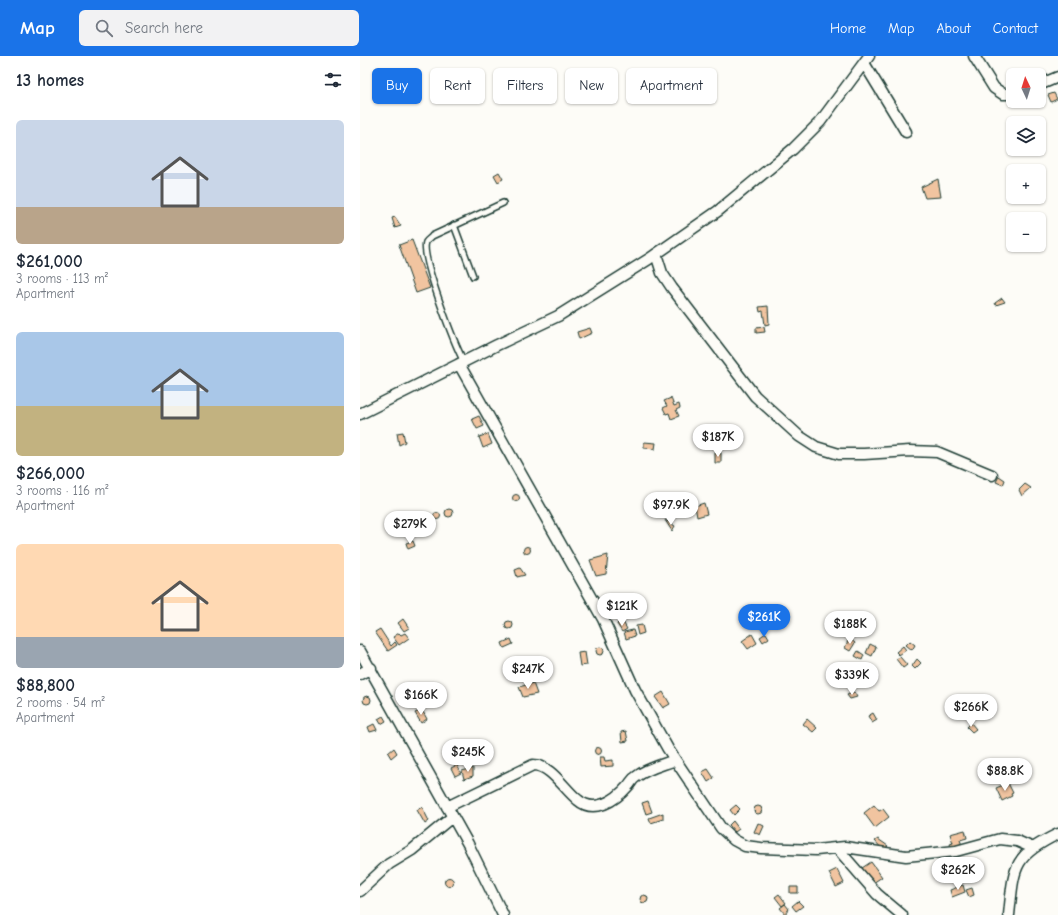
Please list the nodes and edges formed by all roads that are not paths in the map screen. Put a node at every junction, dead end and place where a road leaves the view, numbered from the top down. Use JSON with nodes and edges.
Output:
{"nodes":[{"id":1,"x":974,"y":56,"type":"edge"},
{"id":2,"x":867,"y":60,"type":"edge"},
{"id":3,"x":1058,"y":77,"type":"edge"},
{"id":4,"x":1046,"y":82,"type":"edge"},
{"id":5,"x":1006,"y":94,"type":"edge"},
{"id":6,"x":906,"y":132,"type":"dead end"},
{"id":7,"x":503,"y":203,"type":"dead end"},
{"id":8,"x":454,"y":225,"type":"junction"},
{"id":9,"x":656,"y":254,"type":"junction"},
{"id":10,"x":473,"y":276,"type":"dead end"},
{"id":11,"x":461,"y":363,"type":"junction"},
{"id":12,"x":360,"y":414,"type":"edge"},
{"id":13,"x":992,"y":475,"type":"dead end"},
{"id":14,"x":360,"y":650,"type":"edge"},
{"id":15,"x":370,"y":668,"type":"junction"},
{"id":16,"x":360,"y":674,"type":"edge"},
{"id":17,"x":675,"y":760,"type":"junction"},
{"id":18,"x":447,"y":807,"type":"junction"},
{"id":19,"x":452,"y":817,"type":"junction"},
{"id":20,"x":1058,"y":834,"type":"edge"},
{"id":21,"x":837,"y":848,"type":"junction"},
{"id":22,"x":1033,"y":848,"type":"junction"},
{"id":23,"x":360,"y":891,"type":"edge"},
{"id":24,"x":503,"y":915,"type":"edge"},
{"id":25,"x":902,"y":915,"type":"edge"},
{"id":26,"x":1009,"y":915,"type":"edge"}],
"edges":[{"from":1,"to":5,"type":"street"},
{"from":2,"to":6,"type":"street"},
{"from":2,"to":9,"type":"street"},
{"from":3,"to":4,"type":"street"},
{"from":7,"to":8,"type":"lane"},
{"from":8,"to":10,"type":"lane"},
{"from":8,"to":11,"type":"lane"},
{"from":9,"to":11,"type":"street"},
{"from":9,"to":13,"type":"street"},
{"from":11,"to":12,"type":"street"},
{"from":11,"to":17,"type":"street"},
{"from":14,"to":15,"type":"street"},
{"from":15,"to":16,"type":"street"},
{"from":15,"to":18,"type":"street"},
{"from":17,"to":18,"type":"street"},
{"from":17,"to":21,"type":"street"},
{"from":18,"to":19,"type":"street"},
{"from":19,"to":23,"type":"street"},
{"from":19,"to":24,"type":"street"},
{"from":20,"to":22,"type":"street"},
{"from":21,"to":22,"type":"street"},
{"from":21,"to":25,"type":"street"},
{"from":22,"to":26,"type":"street"}]}
